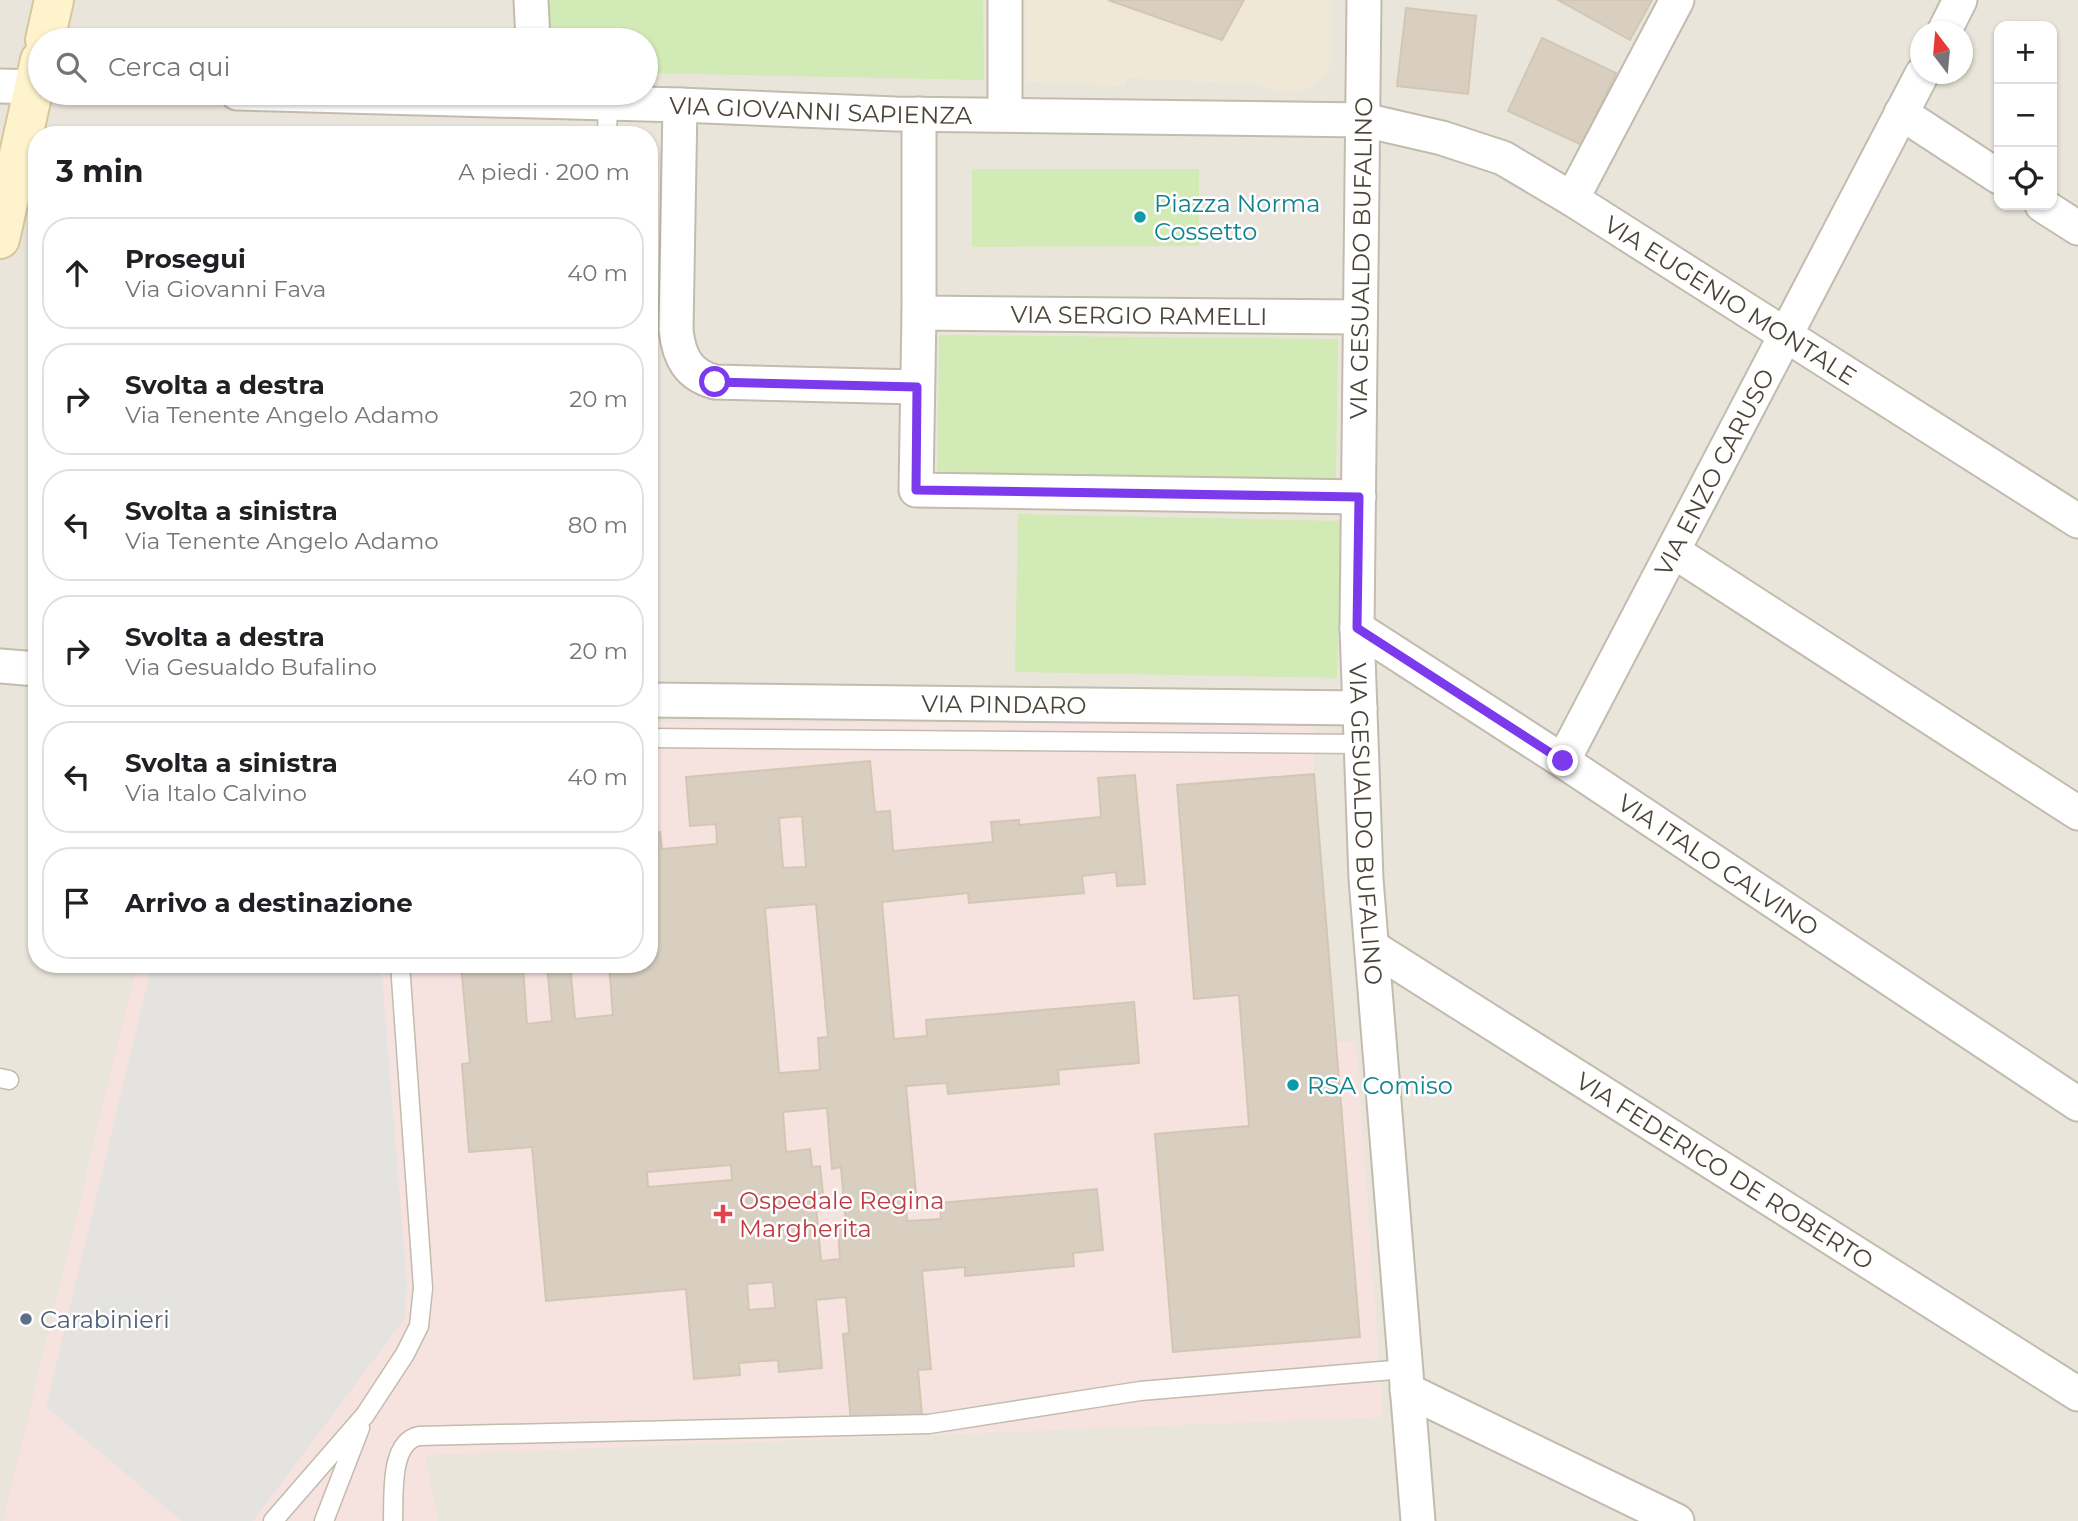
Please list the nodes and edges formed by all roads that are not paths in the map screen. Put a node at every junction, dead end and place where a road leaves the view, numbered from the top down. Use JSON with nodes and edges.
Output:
{"nodes":[{"id":1,"x":54,"y":0,"type":"edge"},
{"id":2,"x":531,"y":0,"type":"edge"},
{"id":3,"x":1004,"y":0,"type":"edge"},
{"id":4,"x":1364,"y":0,"type":"edge"},
{"id":5,"x":1677,"y":0,"type":"edge"},
{"id":6,"x":1960,"y":0,"type":"edge"},
{"id":7,"x":1950,"y":21,"type":"edge"},
{"id":8,"x":48,"y":28,"type":"edge"},
{"id":9,"x":532,"y":28,"type":"edge"},
{"id":10,"x":1917,"y":84,"type":"edge"},
{"id":11,"x":28,"y":85,"type":"edge"},
{"id":12,"x":562,"y":105,"type":"edge"},
{"id":13,"x":680,"y":105,"type":"junction"},
{"id":14,"x":1901,"y":113,"type":"junction"},
{"id":15,"x":919,"y":114,"type":"junction"},
{"id":16,"x":1005,"y":114,"type":"junction"},
{"id":17,"x":607,"y":119,"type":"edge"},
{"id":18,"x":1364,"y":120,"type":"junction"},
{"id":19,"x":1994,"y":174,"type":"edge"},
{"id":20,"x":1572,"y":199,"type":"junction"},
{"id":21,"x":2050,"y":210,"type":"edge"},
{"id":22,"x":2078,"y":228,"type":"edge"},
{"id":23,"x":0,"y":239,"type":"edge"},
{"id":24,"x":919,"y":313,"type":"junction"},
{"id":25,"x":1360,"y":317,"type":"junction"},
{"id":26,"x":1785,"y":335,"type":"junction"},
{"id":27,"x":917,"y":387,"type":"junction"},
{"id":28,"x":1359,"y":497,"type":"junction"},
{"id":29,"x":2078,"y":521,"type":"edge"},
{"id":30,"x":1673,"y":551,"type":"junction"},
{"id":31,"x":1357,"y":628,"type":"junction"},
{"id":32,"x":0,"y":666,"type":"edge"},
{"id":33,"x":28,"y":668,"type":"edge"},
{"id":34,"x":658,"y":700,"type":"edge"},
{"id":35,"x":1360,"y":708,"type":"junction"},
{"id":36,"x":658,"y":738,"type":"edge"},
{"id":37,"x":1362,"y":744,"type":"junction"},
{"id":38,"x":1563,"y":761,"type":"junction"},
{"id":39,"x":2078,"y":813,"type":"edge"},
{"id":40,"x":1372,"y":947,"type":"junction"},
{"id":41,"x":401,"y":973,"type":"edge"},
{"id":42,"x":2078,"y":1104,"type":"edge"},
{"id":43,"x":1406,"y":1380,"type":"junction"},
{"id":44,"x":2078,"y":1394,"type":"edge"},
{"id":45,"x":365,"y":1415,"type":"junction"},
{"id":46,"x":274,"y":1521,"type":"edge"},
{"id":47,"x":324,"y":1521,"type":"edge"},
{"id":48,"x":393,"y":1521,"type":"edge"},
{"id":49,"x":1418,"y":1521,"type":"edge"},
{"id":50,"x":1677,"y":1521,"type":"edge"}],
"edges":[{"from":1,"to":8,"type":"main road"},
{"from":2,"to":9,"type":"street"},
{"from":3,"to":16,"type":"street"},
{"from":4,"to":18,"type":"street","name":"VIA GESUALDO BUFALINO"},
{"from":5,"to":20,"type":"street"},
{"from":6,"to":7,"type":"street"},
{"from":10,"to":14,"type":"street","name":"VIA ENZO CARUSO"},
{"from":11,"to":23,"type":"main road"},
{"from":12,"to":17,"type":"street","name":"VIA GIOVANNI SAPIENZA"},
{"from":13,"to":15,"type":"street","name":"VIA GIOVANNI SAPIENZA"},
{"from":13,"to":17,"type":"street","name":"VIA GIOVANNI SAPIENZA"},
{"from":13,"to":27,"type":"street"},
{"from":14,"to":19,"type":"street"},
{"from":14,"to":26,"type":"street","name":"VIA ENZO CARUSO"},
{"from":15,"to":16,"type":"street","name":"VIA GIOVANNI SAPIENZA"},
{"from":15,"to":24,"type":"street"},
{"from":16,"to":18,"type":"street","name":"VIA GIOVANNI SAPIENZA"},
{"from":18,"to":20,"type":"street","name":"VIA EUGENIO MONTALE"},
{"from":18,"to":25,"type":"street","name":"VIA GESUALDO BUFALINO"},
{"from":20,"to":26,"type":"street","name":"VIA EUGENIO MONTALE"},
{"from":21,"to":22,"type":"street"},
{"from":24,"to":25,"type":"street","name":"VIA SERGIO RAMELLI"},
{"from":24,"to":27,"type":"street"},
{"from":25,"to":28,"type":"street","name":"VIA GESUALDO BUFALINO"},
{"from":26,"to":29,"type":"street","name":"VIA EUGENIO MONTALE"},
{"from":26,"to":30,"type":"street","name":"VIA ENZO CARUSO"},
{"from":27,"to":28,"type":"street"},
{"from":28,"to":31,"type":"street","name":"VIA GESUALDO BUFALINO"},
{"from":30,"to":38,"type":"street","name":"VIA ENZO CARUSO"},
{"from":30,"to":39,"type":"street"},
{"from":31,"to":35,"type":"street","name":"VIA GESUALDO BUFALINO"},
{"from":31,"to":38,"type":"street","name":"VIA ITALO CALVINO"},
{"from":32,"to":33,"type":"street"},
{"from":34,"to":35,"type":"street","name":"VIA PINDARO"},
{"from":35,"to":37,"type":"street","name":"VIA GESUALDO BUFALINO"},
{"from":36,"to":37,"type":"lane"},
{"from":37,"to":40,"type":"street","name":"VIA GESUALDO BUFALINO"},
{"from":38,"to":42,"type":"street","name":"VIA ITALO CALVINO"},
{"from":40,"to":43,"type":"street","name":"VIA GESUALDO BUFALINO"},
{"from":40,"to":44,"type":"street","name":"VIA FEDERICO DE ROBERTO"},
{"from":41,"to":45,"type":"lane"},
{"from":43,"to":48,"type":"lane"},
{"from":43,"to":49,"type":"street","name":"VIA GESUALDO BUFALINO"},
{"from":43,"to":50,"type":"street"},
{"from":45,"to":46,"type":"lane"},
{"from":45,"to":47,"type":"lane"}]}
